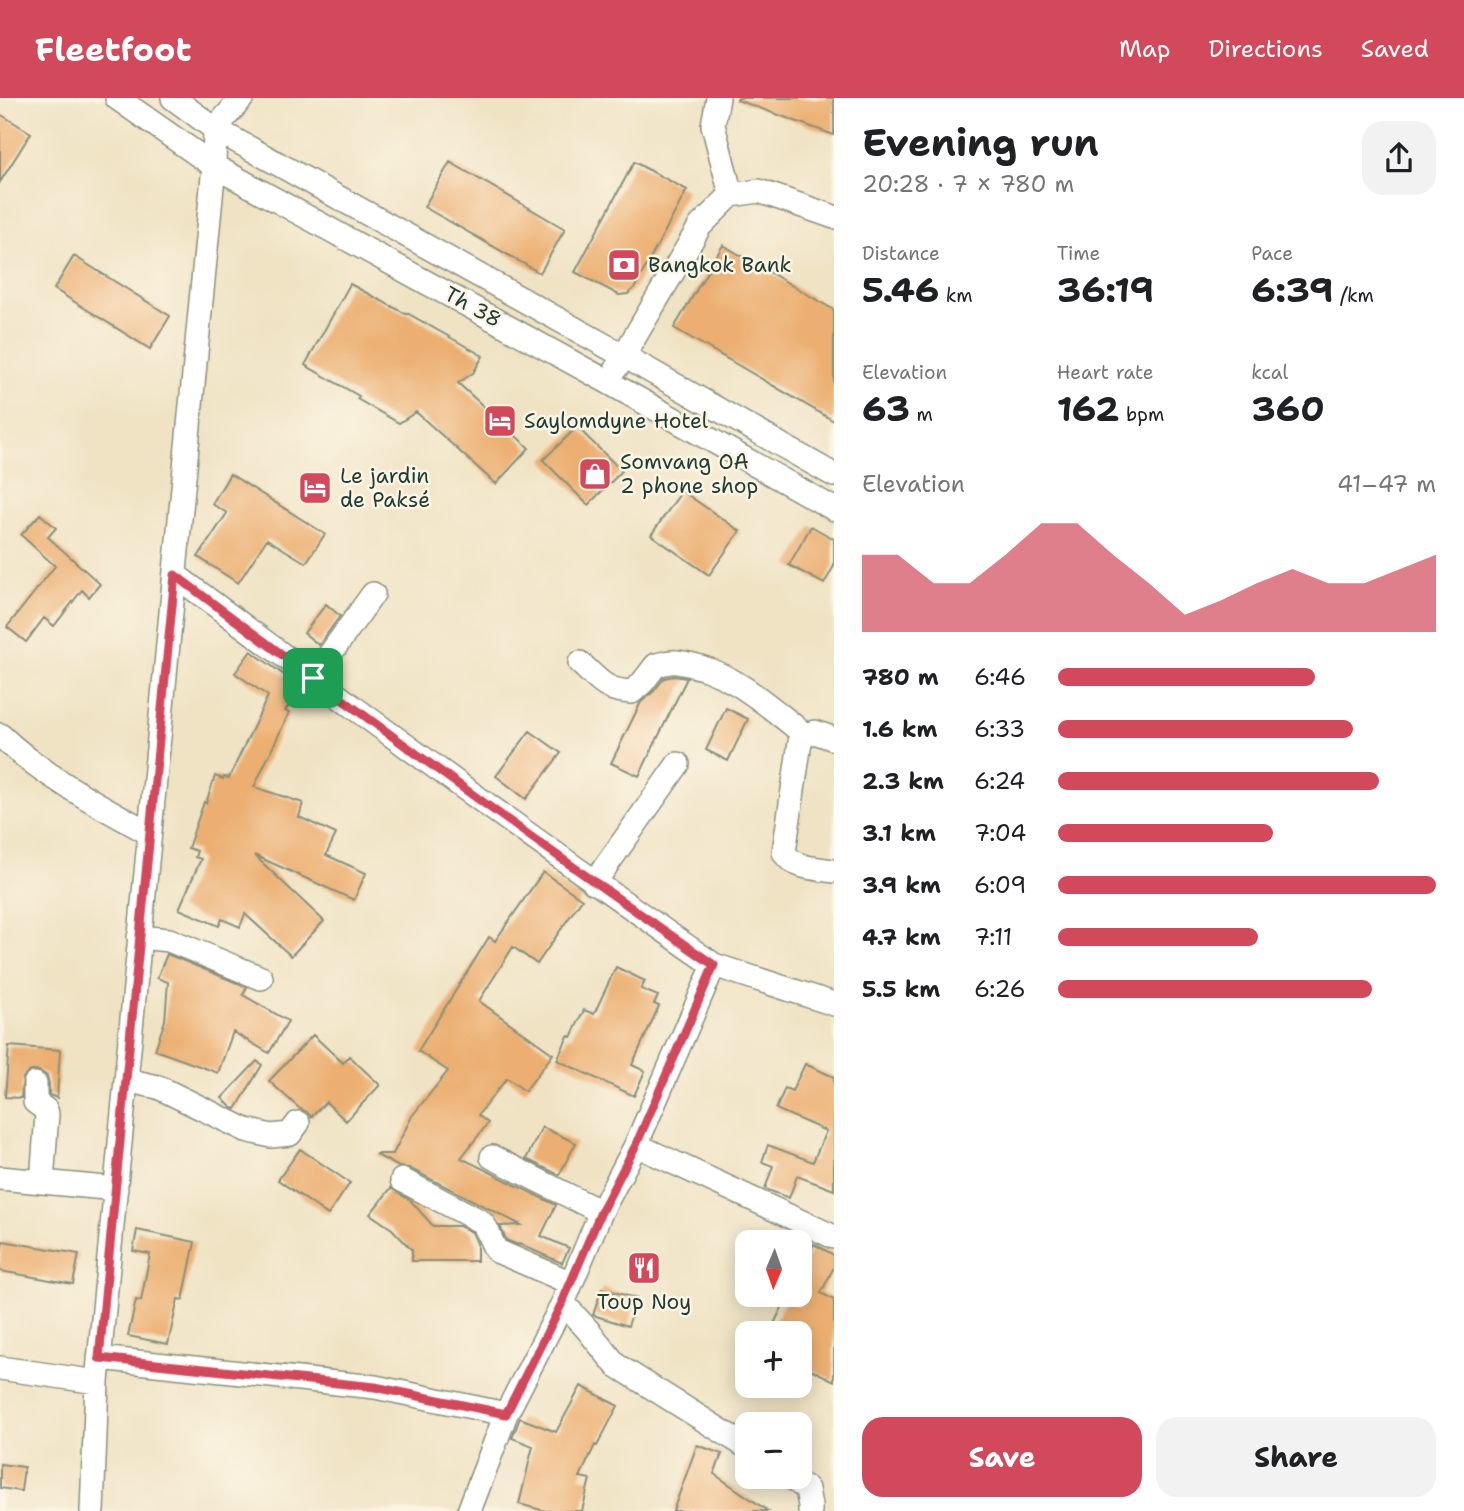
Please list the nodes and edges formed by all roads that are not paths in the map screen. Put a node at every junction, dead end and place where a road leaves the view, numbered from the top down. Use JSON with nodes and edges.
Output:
{"nodes":[{"id":1,"x":117,"y":98,"type":"edge"},
{"id":2,"x":173,"y":98,"type":"edge"},
{"id":3,"x":243,"y":98,"type":"edge"},
{"id":4,"x":718,"y":98,"type":"edge"},
{"id":5,"x":215,"y":129,"type":"junction"},
{"id":6,"x":214,"y":166,"type":"junction"},
{"id":7,"x":731,"y":195,"type":"junction"},
{"id":8,"x":834,"y":217,"type":"edge"},
{"id":9,"x":624,"y":356,"type":"junction"},
{"id":10,"x":608,"y":382,"type":"junction"},
{"id":11,"x":834,"y":475,"type":"edge"},
{"id":12,"x":834,"y":509,"type":"edge"},
{"id":13,"x":175,"y":575,"type":"junction"},
{"id":14,"x":373,"y":594,"type":"dead end"},
{"id":15,"x":580,"y":663,"type":"dead end"},
{"id":16,"x":313,"y":678,"type":"junction"},
{"id":17,"x":0,"y":735,"type":"edge"},
{"id":18,"x":805,"y":735,"type":"junction"},
{"id":19,"x":834,"y":739,"type":"edge"},
{"id":20,"x":677,"y":764,"type":"dead end"},
{"id":21,"x":149,"y":833,"type":"junction"},
{"id":22,"x":834,"y":871,"type":"edge"},
{"id":23,"x":594,"y":883,"type":"junction"},
{"id":24,"x":139,"y":937,"type":"junction"},
{"id":25,"x":714,"y":965,"type":"junction"},
{"id":26,"x":261,"y":978,"type":"dead end"},
{"id":27,"x":834,"y":1004,"type":"edge"},
{"id":28,"x":126,"y":1080,"type":"junction"},
{"id":29,"x":35,"y":1084,"type":"dead end"},
{"id":30,"x":298,"y":1123,"type":"dead end"},
{"id":31,"x":636,"y":1145,"type":"junction"},
{"id":32,"x":492,"y":1157,"type":"dead end"},
{"id":33,"x":0,"y":1178,"type":"edge"},
{"id":34,"x":402,"y":1180,"type":"dead end"},
{"id":35,"x":42,"y":1182,"type":"junction"},
{"id":36,"x":116,"y":1189,"type":"junction"},
{"id":37,"x":601,"y":1212,"type":"junction"},
{"id":38,"x":834,"y":1237,"type":"edge"},
{"id":39,"x":567,"y":1293,"type":"junction"},
{"id":40,"x":99,"y":1358,"type":"junction"},
{"id":41,"x":0,"y":1368,"type":"edge"},
{"id":42,"x":97,"y":1382,"type":"junction"},
{"id":43,"x":506,"y":1414,"type":"junction"},
{"id":44,"x":735,"y":1440,"type":"edge"},
{"id":45,"x":807,"y":1489,"type":"edge"},
{"id":46,"x":92,"y":1511,"type":"edge"},
{"id":47,"x":468,"y":1511,"type":"edge"},
{"id":48,"x":810,"y":1511,"type":"edge"}],
"edges":[{"from":1,"to":6,"type":"street","name":"Th 38"},
{"from":2,"to":5,"type":"street","name":"Th 38"},
{"from":3,"to":5,"type":"street"},
{"from":4,"to":7,"type":"street"},
{"from":5,"to":6,"type":"street"},
{"from":5,"to":9,"type":"street","name":"Th 38"},
{"from":6,"to":10,"type":"street","name":"Th 38"},
{"from":6,"to":13,"type":"street"},
{"from":7,"to":8,"type":"street"},
{"from":7,"to":9,"type":"street"},
{"from":9,"to":10,"type":"street"},
{"from":9,"to":11,"type":"street","name":"Th 38"},
{"from":10,"to":12,"type":"street","name":"Th 38"},
{"from":13,"to":16,"type":"street"},
{"from":13,"to":21,"type":"street"},
{"from":14,"to":16,"type":"street"},
{"from":15,"to":18,"type":"street"},
{"from":16,"to":23,"type":"street"},
{"from":17,"to":21,"type":"street"},
{"from":18,"to":19,"type":"street"},
{"from":18,"to":22,"type":"street"},
{"from":20,"to":23,"type":"street"},
{"from":21,"to":24,"type":"street"},
{"from":23,"to":25,"type":"street"},
{"from":24,"to":26,"type":"street"},
{"from":24,"to":28,"type":"street"},
{"from":25,"to":27,"type":"street"},
{"from":25,"to":31,"type":"street"},
{"from":28,"to":30,"type":"street"},
{"from":28,"to":36,"type":"street"},
{"from":29,"to":35,"type":"street"},
{"from":31,"to":37,"type":"street"},
{"from":31,"to":38,"type":"street"},
{"from":32,"to":37,"type":"street"},
{"from":33,"to":35,"type":"street"},
{"from":34,"to":39,"type":"street"},
{"from":35,"to":36,"type":"street"},
{"from":36,"to":40,"type":"street"},
{"from":37,"to":39,"type":"street"},
{"from":39,"to":43,"type":"street"},
{"from":39,"to":44,"type":"street"},
{"from":40,"to":42,"type":"street"},
{"from":40,"to":43,"type":"street"},
{"from":41,"to":42,"type":"street"},
{"from":42,"to":46,"type":"street"},
{"from":43,"to":47,"type":"street"},
{"from":45,"to":48,"type":"street"}]}
